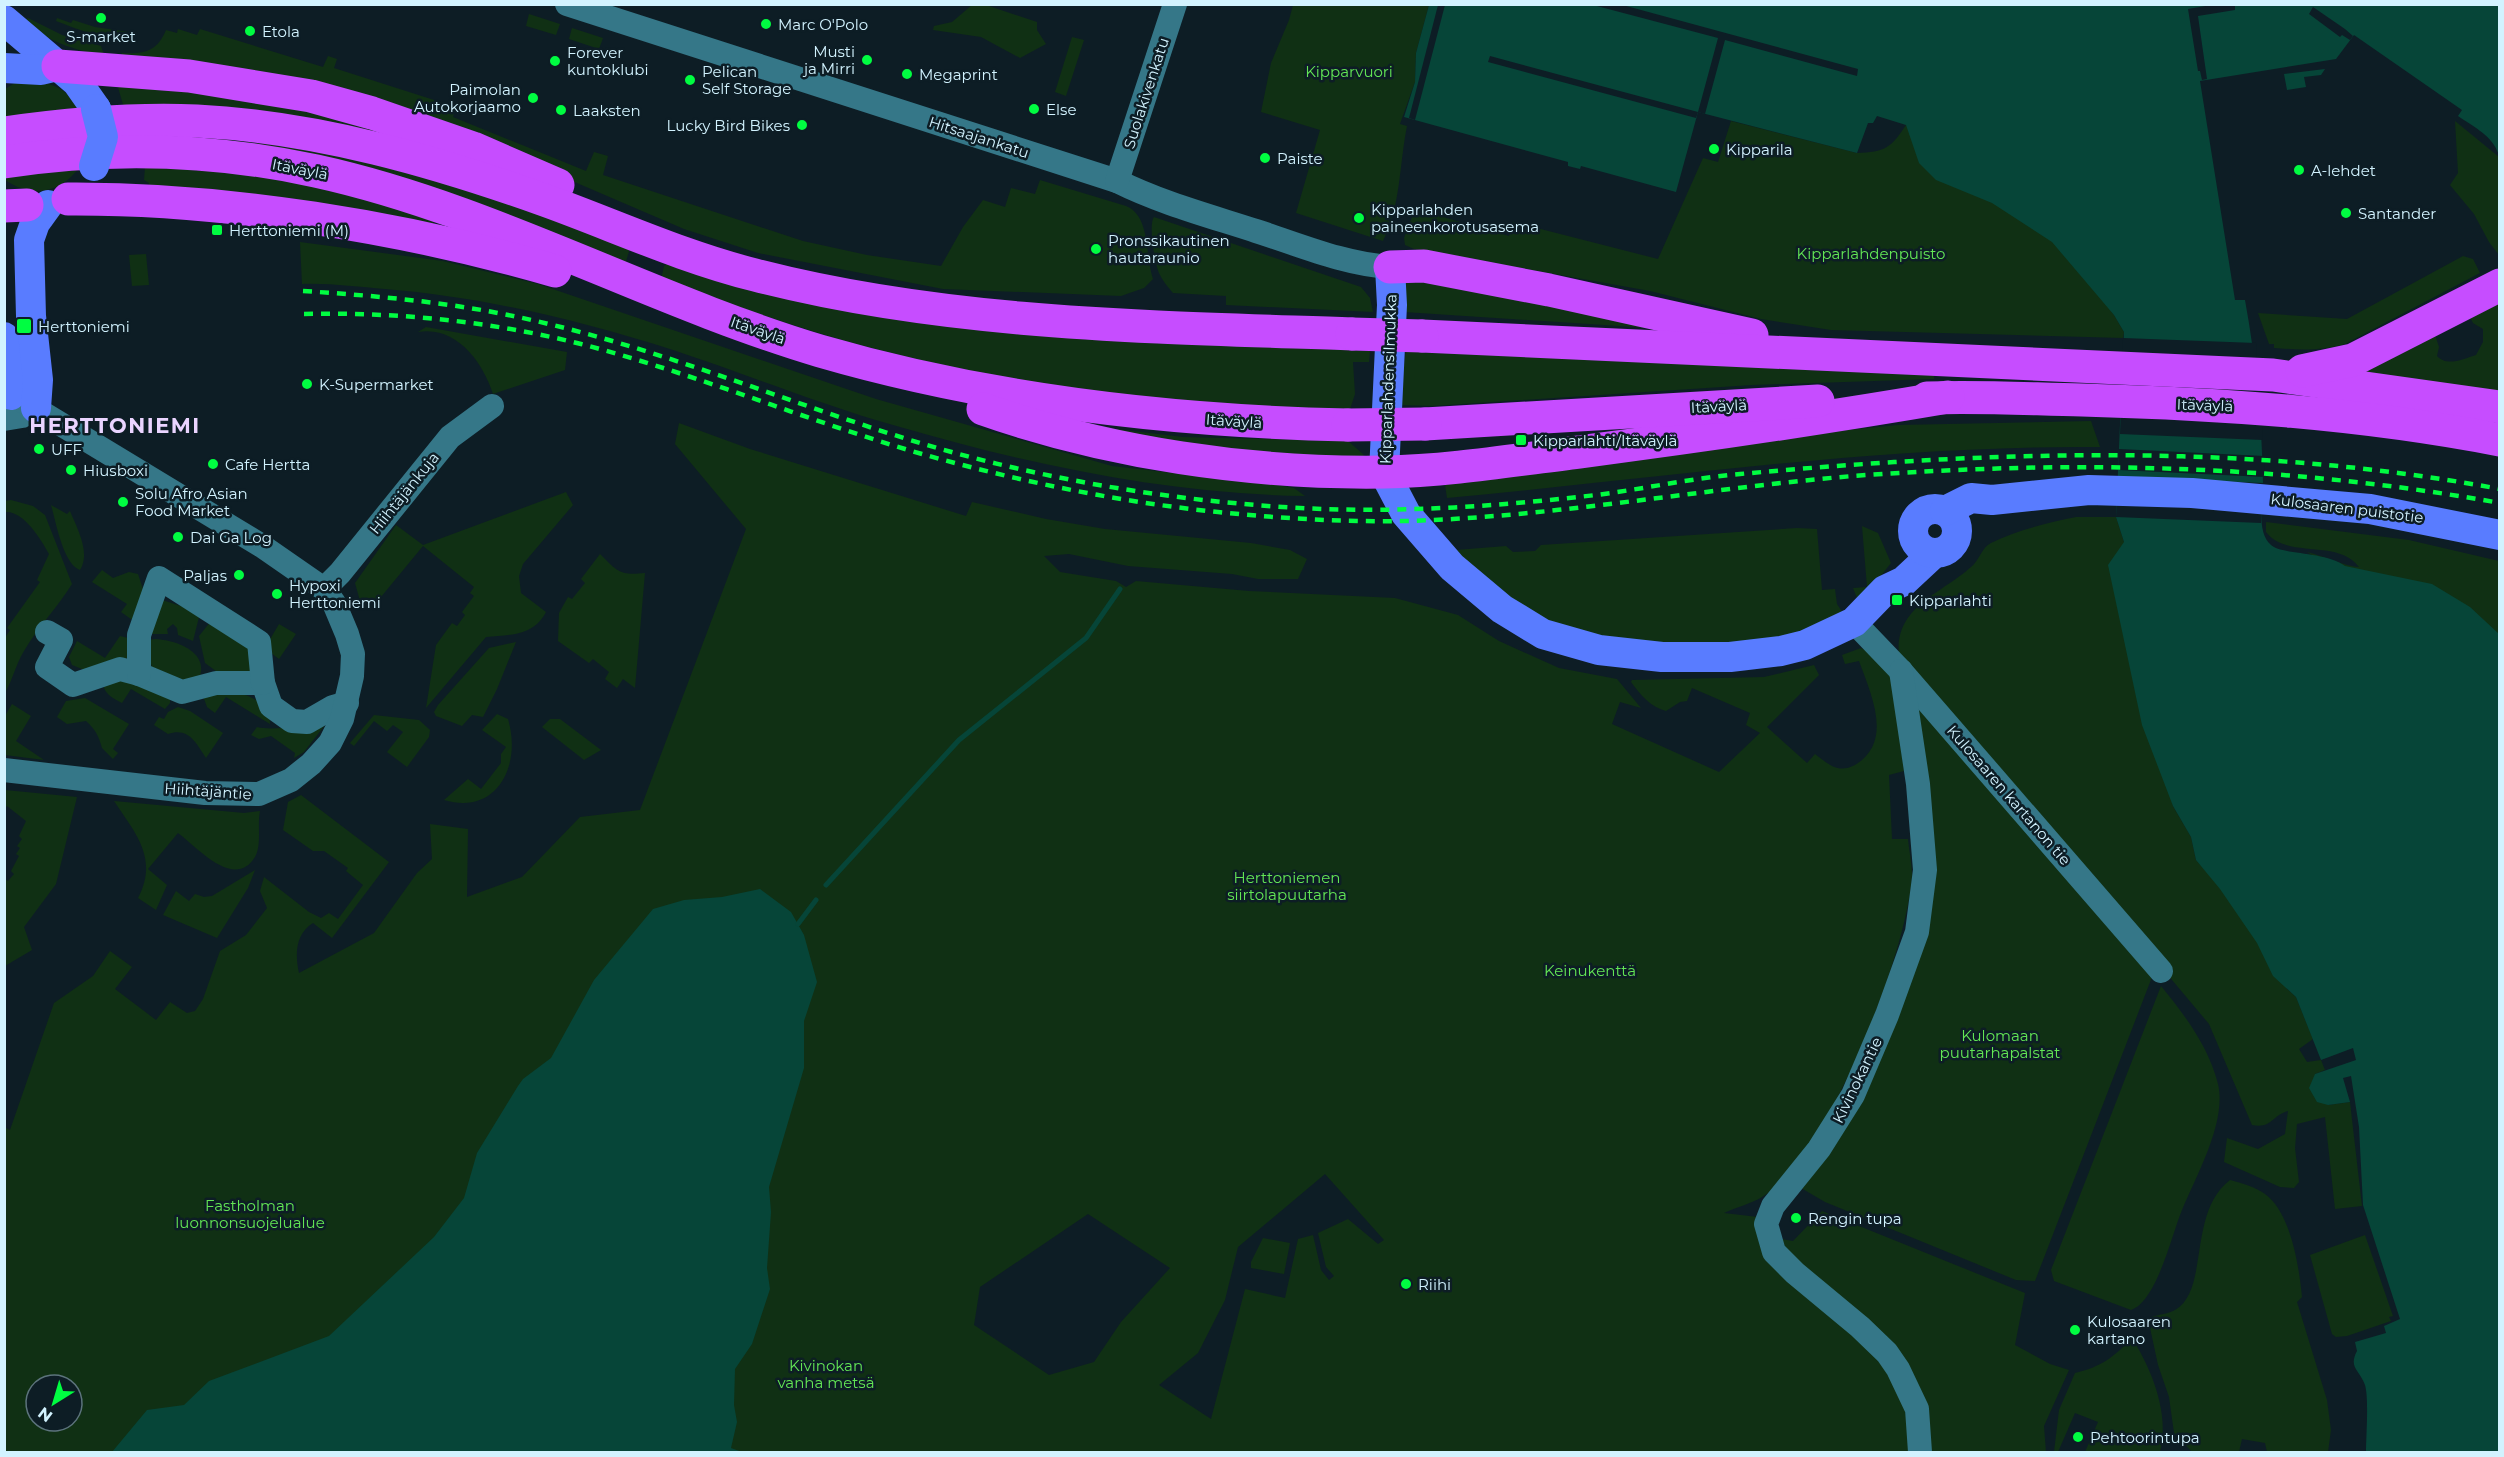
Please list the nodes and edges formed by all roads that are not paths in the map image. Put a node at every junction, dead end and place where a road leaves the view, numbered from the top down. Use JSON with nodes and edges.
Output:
{"nodes":[{"id":1,"x":567,"y":4,"type":"edge"},
{"id":2,"x":1175,"y":4,"type":"edge"},
{"id":3,"x":4,"y":21,"type":"edge"},
{"id":4,"x":58,"y":66,"type":"junction"},
{"id":5,"x":4,"y":68,"type":"edge"},
{"id":6,"x":4,"y":133,"type":"edge"},
{"id":7,"x":4,"y":162,"type":"edge"},
{"id":8,"x":1117,"y":182,"type":"junction"},
{"id":9,"x":30,"y":203,"type":"edge"},
{"id":10,"x":1390,"y":267,"type":"junction"},
{"id":11,"x":2499,"y":285,"type":"edge"},
{"id":12,"x":842,"y":296,"type":"junction"},
{"id":13,"x":684,"y":303,"type":"junction"},
{"id":14,"x":4,"y":338,"type":"edge"},
{"id":15,"x":818,"y":350,"type":"junction"},
{"id":16,"x":1842,"y":355,"type":"junction"},
{"id":17,"x":2273,"y":375,"type":"junction"},
{"id":18,"x":1948,"y":397,"type":"junction"},
{"id":19,"x":14,"y":405,"type":"edge"},
{"id":20,"x":492,"y":406,"type":"dead end"},
{"id":21,"x":2499,"y":407,"type":"edge"},
{"id":22,"x":2499,"y":440,"type":"edge"},
{"id":23,"x":1384,"y":472,"type":"junction"},
{"id":24,"x":1951,"y":520,"type":"junction"},
{"id":25,"x":2499,"y":535,"type":"edge"},
{"id":26,"x":1925,"y":549,"type":"junction"},
{"id":27,"x":324,"y":589,"type":"junction"},
{"id":28,"x":1854,"y":622,"type":"junction"},
{"id":29,"x":47,"y":632,"type":"dead end"},
{"id":30,"x":1901,"y":671,"type":"junction"},
{"id":31,"x":139,"y":674,"type":"junction"},
{"id":32,"x":263,"y":683,"type":"junction"},
{"id":33,"x":347,"y":704,"type":"junction"},
{"id":34,"x":4,"y":770,"type":"edge"},
{"id":35,"x":2161,"y":971,"type":"dead end"},
{"id":36,"x":1920,"y":1452,"type":"edge"}],
"edges":[{"from":1,"to":8,"type":"street","name":"Hitsaajankatu"},
{"from":2,"to":8,"type":"street","name":"Suolakivenkatu"},
{"from":3,"to":4,"type":"main road"},
{"from":4,"to":5,"type":"main road"},
{"from":4,"to":9,"type":"main road","bridge":true},
{"from":4,"to":12,"type":"highway"},
{"from":6,"to":12,"type":"highway"},
{"from":7,"to":13,"type":"highway","name":"Itäväylä"},
{"from":8,"to":10,"type":"street","name":"Hitsaajankatu"},
{"from":9,"to":13,"type":"highway"},
{"from":9,"to":19,"type":"main road"},
{"from":10,"to":16,"type":"highway"},
{"from":10,"to":23,"type":"main road","name":"Kipparlahdensilmukka"},
{"from":11,"to":17,"type":"highway"},
{"from":12,"to":16,"type":"highway","bridge":true},
{"from":13,"to":15,"type":"highway","name":"Itäväylä"},
{"from":14,"to":19,"type":"main road"},
{"from":15,"to":18,"type":"highway","name":"Itäväylä","bridge":true},
{"from":15,"to":23,"type":"highway"},
{"from":16,"to":17,"type":"highway"},
{"from":17,"to":21,"type":"highway"},
{"from":18,"to":22,"type":"highway","name":"Itäväylä"},
{"from":18,"to":23,"type":"highway"},
{"from":19,"to":27,"type":"street","name":"Hiihtäjäntie"},
{"from":20,"to":27,"type":"street","name":"Hiihtäjänkuja"},
{"from":23,"to":28,"type":"main road","name":"Kipparlahdensilmukka"},
{"from":24,"to":25,"type":"main road","name":"Kulosaaren puistotie"},
{"from":24,"to":26,"type":"main road"},
{"from":24,"to":26,"type":"main road"},
{"from":26,"to":28,"type":"main road","name":"Kipparlahdensilmukka"},
{"from":27,"to":33,"type":"street","name":"Hiihtäjäntie"},
{"from":28,"to":30,"type":"street","name":"Kulosaaren kartanon tie"},
{"from":29,"to":31,"type":"street"},
{"from":30,"to":35,"type":"street","name":"Kulosaaren kartanon tie"},
{"from":30,"to":36,"type":"street","name":"Kivinokantie"},
{"from":31,"to":32,"type":"street"},
{"from":31,"to":32,"type":"street"},
{"from":32,"to":33,"type":"street"},
{"from":33,"to":34,"type":"street","name":"Hiihtäjäntie"}]}
